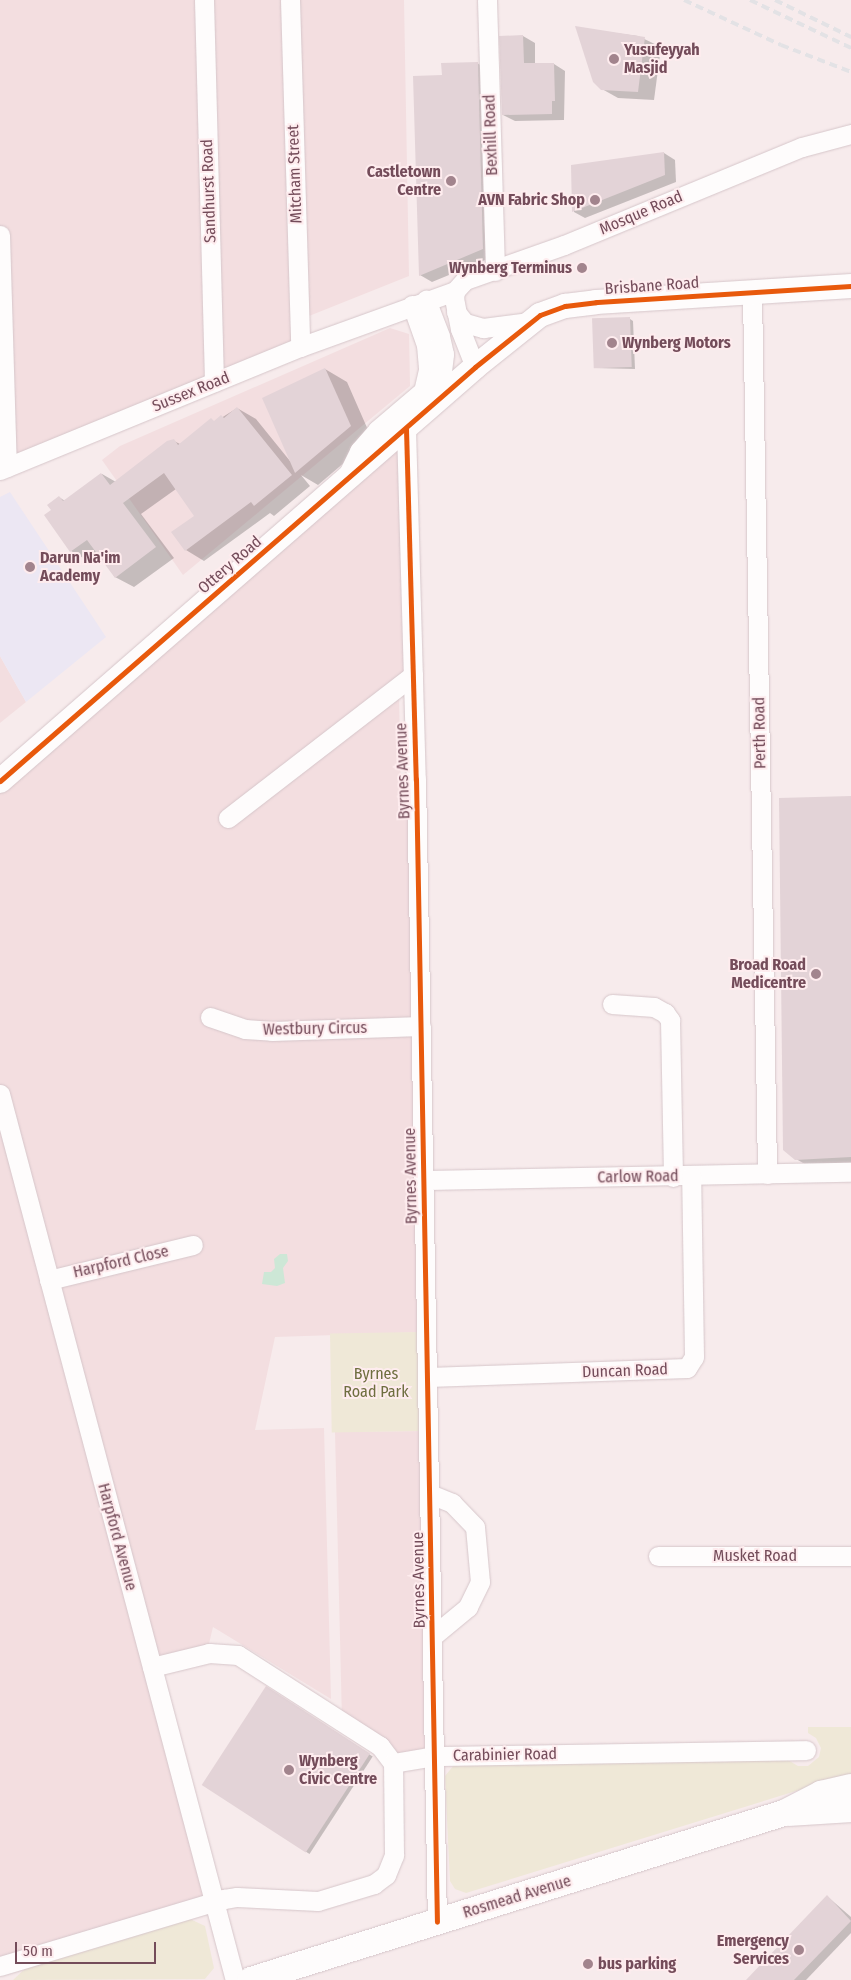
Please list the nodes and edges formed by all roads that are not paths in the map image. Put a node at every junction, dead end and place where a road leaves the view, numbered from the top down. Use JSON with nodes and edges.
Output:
{"nodes":[{"id":1,"x":204,"y":0,"type":"edge"},
{"id":2,"x":290,"y":0,"type":"edge"},
{"id":3,"x":487,"y":0,"type":"edge"},
{"id":4,"x":851,"y":134,"type":"edge"},
{"id":5,"x":0,"y":235,"type":"edge"},
{"id":6,"x":495,"y":271,"type":"junction"},
{"id":7,"x":851,"y":286,"type":"edge"},
{"id":8,"x":455,"y":291,"type":"junction"},
{"id":9,"x":752,"y":293,"type":"junction"},
{"id":10,"x":1,"y":295,"type":"edge"},
{"id":11,"x":419,"y":302,"type":"junction"},
{"id":12,"x":456,"y":312,"type":"junction"},
{"id":13,"x":530,"y":322,"type":"junction"},
{"id":14,"x":300,"y":347,"type":"junction"},
{"id":15,"x":475,"y":367,"type":"junction"},
{"id":16,"x":214,"y":382,"type":"junction"},
{"id":17,"x":406,"y":429,"type":"junction"},
{"id":18,"x":3,"y":469,"type":"edge"},
{"id":19,"x":345,"y":482,"type":"junction"},
{"id":20,"x":413,"y":675,"type":"junction"},
{"id":21,"x":0,"y":781,"type":"edge"},
{"id":22,"x":228,"y":818,"type":"dead end"},
{"id":23,"x":612,"y":1004,"type":"dead end"},
{"id":24,"x":210,"y":1017,"type":"dead end"},
{"id":25,"x":421,"y":1026,"type":"junction"},
{"id":26,"x":0,"y":1094,"type":"edge"},
{"id":27,"x":851,"y":1172,"type":"edge"},
{"id":28,"x":767,"y":1174,"type":"junction"},
{"id":29,"x":682,"y":1176,"type":"junction"},
{"id":30,"x":424,"y":1180,"type":"junction"},
{"id":31,"x":193,"y":1245,"type":"dead end"},
{"id":32,"x":49,"y":1280,"type":"junction"},
{"id":33,"x":428,"y":1377,"type":"junction"},
{"id":34,"x":430,"y":1494,"type":"junction"},
{"id":35,"x":658,"y":1556,"type":"dead end"},
{"id":36,"x":851,"y":1556,"type":"edge"},
{"id":37,"x":433,"y":1636,"type":"junction"},
{"id":38,"x":152,"y":1667,"type":"junction"},
{"id":39,"x":806,"y":1750,"type":"dead end"},
{"id":40,"x":435,"y":1756,"type":"junction"},
{"id":41,"x":393,"y":1763,"type":"junction"},
{"id":42,"x":851,"y":1787,"type":"edge"},
{"id":43,"x":851,"y":1809,"type":"edge"},
{"id":44,"x":784,"y":1813,"type":"junction"},
{"id":45,"x":215,"y":1903,"type":"junction"},
{"id":46,"x":437,"y":1922,"type":"junction"},
{"id":47,"x":0,"y":1966,"type":"edge"},
{"id":48,"x":235,"y":1980,"type":"edge"},
{"id":49,"x":251,"y":1980,"type":"edge"}],
"edges":[{"from":1,"to":16,"type":"street","name":"Sandhurst Road"},
{"from":2,"to":14,"type":"street","name":"Mitcham Street"},
{"from":3,"to":6,"type":"street","name":"Bexhill Road"},
{"from":4,"to":6,"type":"street","name":"Mosque Road"},
{"from":5,"to":10,"type":"street"},
{"from":6,"to":8,"type":"street","name":"Mosque Road"},
{"from":7,"to":9,"type":"street","name":"Brisbane Road"},
{"from":8,"to":11,"type":"street","name":"Mosque Road"},
{"from":8,"to":12,"type":"street"},
{"from":9,"to":13,"type":"street","name":"Brisbane Road"},
{"from":9,"to":28,"type":"street","name":"Perth Road"},
{"from":10,"to":18,"type":"street"},
{"from":11,"to":14,"type":"street","name":"Sussex Road"},
{"from":11,"to":19,"type":"street"},
{"from":12,"to":13,"type":"street"},
{"from":12,"to":15,"type":"street"},
{"from":13,"to":15,"type":"street","name":"Brisbane Road"},
{"from":14,"to":16,"type":"street","name":"Sussex Road"},
{"from":15,"to":17,"type":"street","name":"Ottery Road"},
{"from":16,"to":18,"type":"street","name":"Sussex Road"},
{"from":17,"to":19,"type":"street","name":"Ottery Road"},
{"from":17,"to":20,"type":"street","name":"Byrnes Avenue"},
{"from":19,"to":21,"type":"street","name":"Ottery Road"},
{"from":20,"to":22,"type":"street"},
{"from":20,"to":25,"type":"street","name":"Byrnes Avenue"},
{"from":23,"to":29,"type":"street","name":"Duncan Road"},
{"from":24,"to":25,"type":"street","name":"Westbury Circus"},
{"from":25,"to":30,"type":"street","name":"Byrnes Avenue"},
{"from":26,"to":32,"type":"street","name":"Harpford Avenue"},
{"from":27,"to":28,"type":"street","name":"Carlow Road"},
{"from":28,"to":29,"type":"street","name":"Carlow Road"},
{"from":29,"to":30,"type":"street","name":"Carlow Road"},
{"from":29,"to":33,"type":"street","name":"Duncan Road"},
{"from":30,"to":33,"type":"street","name":"Byrnes Avenue"},
{"from":31,"to":32,"type":"street","name":"Harpford Close"},
{"from":32,"to":38,"type":"street","name":"Harpford Avenue"},
{"from":33,"to":34,"type":"street","name":"Byrnes Avenue"},
{"from":34,"to":37,"type":"street","name":"Byrnes Avenue"},
{"from":34,"to":37,"type":"street","name":"Byrnes Avenue"},
{"from":35,"to":36,"type":"street","name":"Musket Road"},
{"from":37,"to":40,"type":"street","name":"Byrnes Avenue"},
{"from":38,"to":41,"type":"street"},
{"from":38,"to":45,"type":"street","name":"Harpford Avenue"},
{"from":39,"to":40,"type":"street","name":"Carabinier Road"},
{"from":40,"to":41,"type":"street","name":"Carabinier Road"},
{"from":40,"to":46,"type":"street","name":"Byrnes Avenue"},
{"from":41,"to":45,"type":"street"},
{"from":42,"to":44,"type":"main road","name":"Rosmead Avenue"},
{"from":43,"to":44,"type":"main road","name":"Rosmead Avenue"},
{"from":44,"to":46,"type":"main road","name":"Rosmead Avenue"},
{"from":45,"to":47,"type":"street"},
{"from":45,"to":48,"type":"street","name":"Harpford Avenue"},
{"from":46,"to":49,"type":"main road","name":"Rosmead Avenue"}]}
